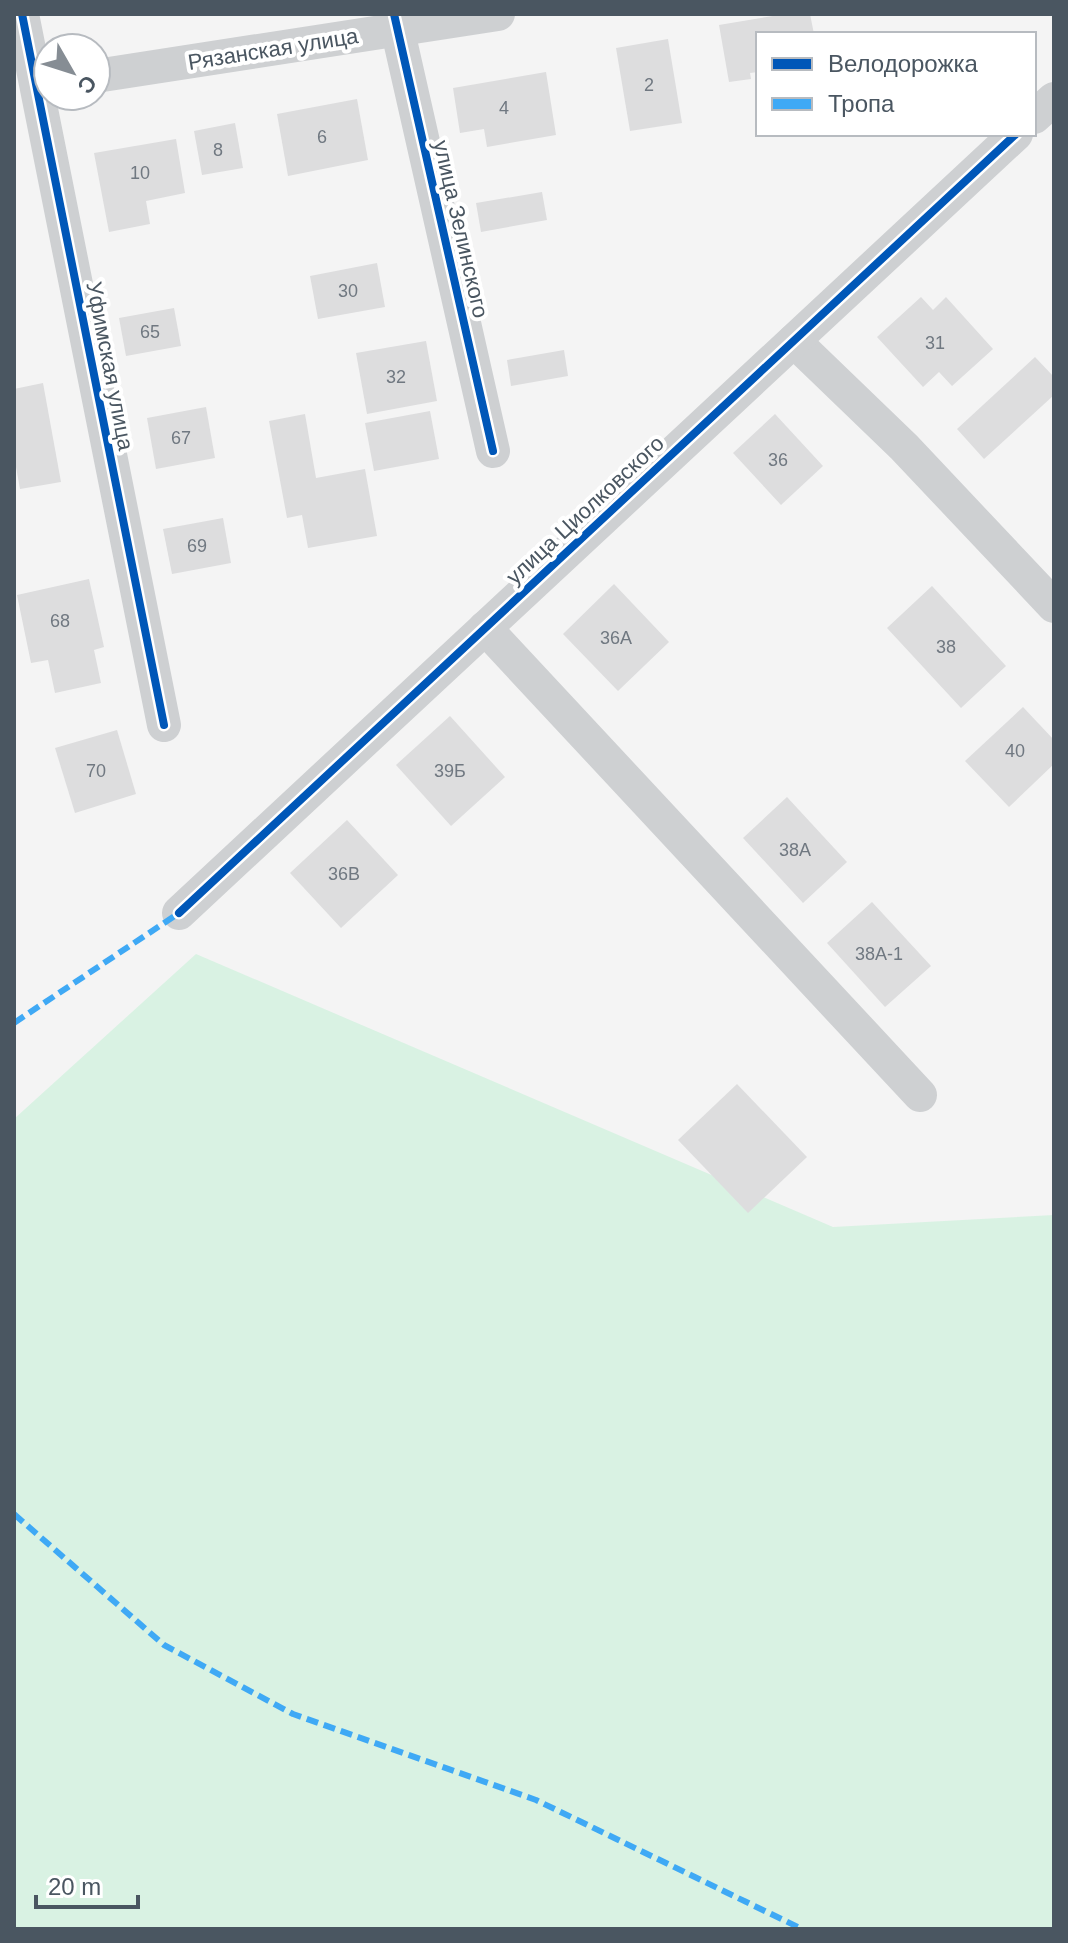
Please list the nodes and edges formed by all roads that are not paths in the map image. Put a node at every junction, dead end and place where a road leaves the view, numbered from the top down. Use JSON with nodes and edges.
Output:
{"nodes":[{"id":1,"x":22,"y":14,"type":"edge"},
{"id":2,"x":498,"y":14,"type":"edge"},
{"id":3,"x":396,"y":22,"type":"edge"},
{"id":4,"x":112,"y":73,"type":"edge"},
{"id":5,"x":32,"y":79,"type":"edge"},
{"id":6,"x":1054,"y":99,"type":"edge"},
{"id":7,"x":38,"y":112,"type":"edge"},
{"id":8,"x":1036,"y":115,"type":"edge"},
{"id":9,"x":1014,"y":136,"type":"edge"},
{"id":10,"x":794,"y":341,"type":"junction"},
{"id":11,"x":493,"y":451,"type":"dead end"},
{"id":12,"x":1054,"y":606,"type":"edge"},
{"id":13,"x":485,"y":628,"type":"junction"},
{"id":14,"x":164,"y":725,"type":"dead end"},
{"id":15,"x":179,"y":913,"type":"dead end"},
{"id":16,"x":920,"y":1095,"type":"dead end"}],
"edges":[{"from":1,"to":5,"type":"street","name":"Уфимская улица"},
{"from":2,"to":3,"type":"street","name":"Рязанская улица"},
{"from":3,"to":4,"type":"street","name":"Рязанская улица"},
{"from":3,"to":11,"type":"street","name":"улица Зелинского"},
{"from":6,"to":8,"type":"street"},
{"from":7,"to":14,"type":"street","name":"Уфимская улица"},
{"from":9,"to":10,"type":"street","name":"улица Циолковского"},
{"from":10,"to":12,"type":"street"},
{"from":10,"to":13,"type":"street","name":"улица Циолковского"},
{"from":13,"to":15,"type":"street","name":"улица Циолковского"},
{"from":13,"to":16,"type":"street"}]}
